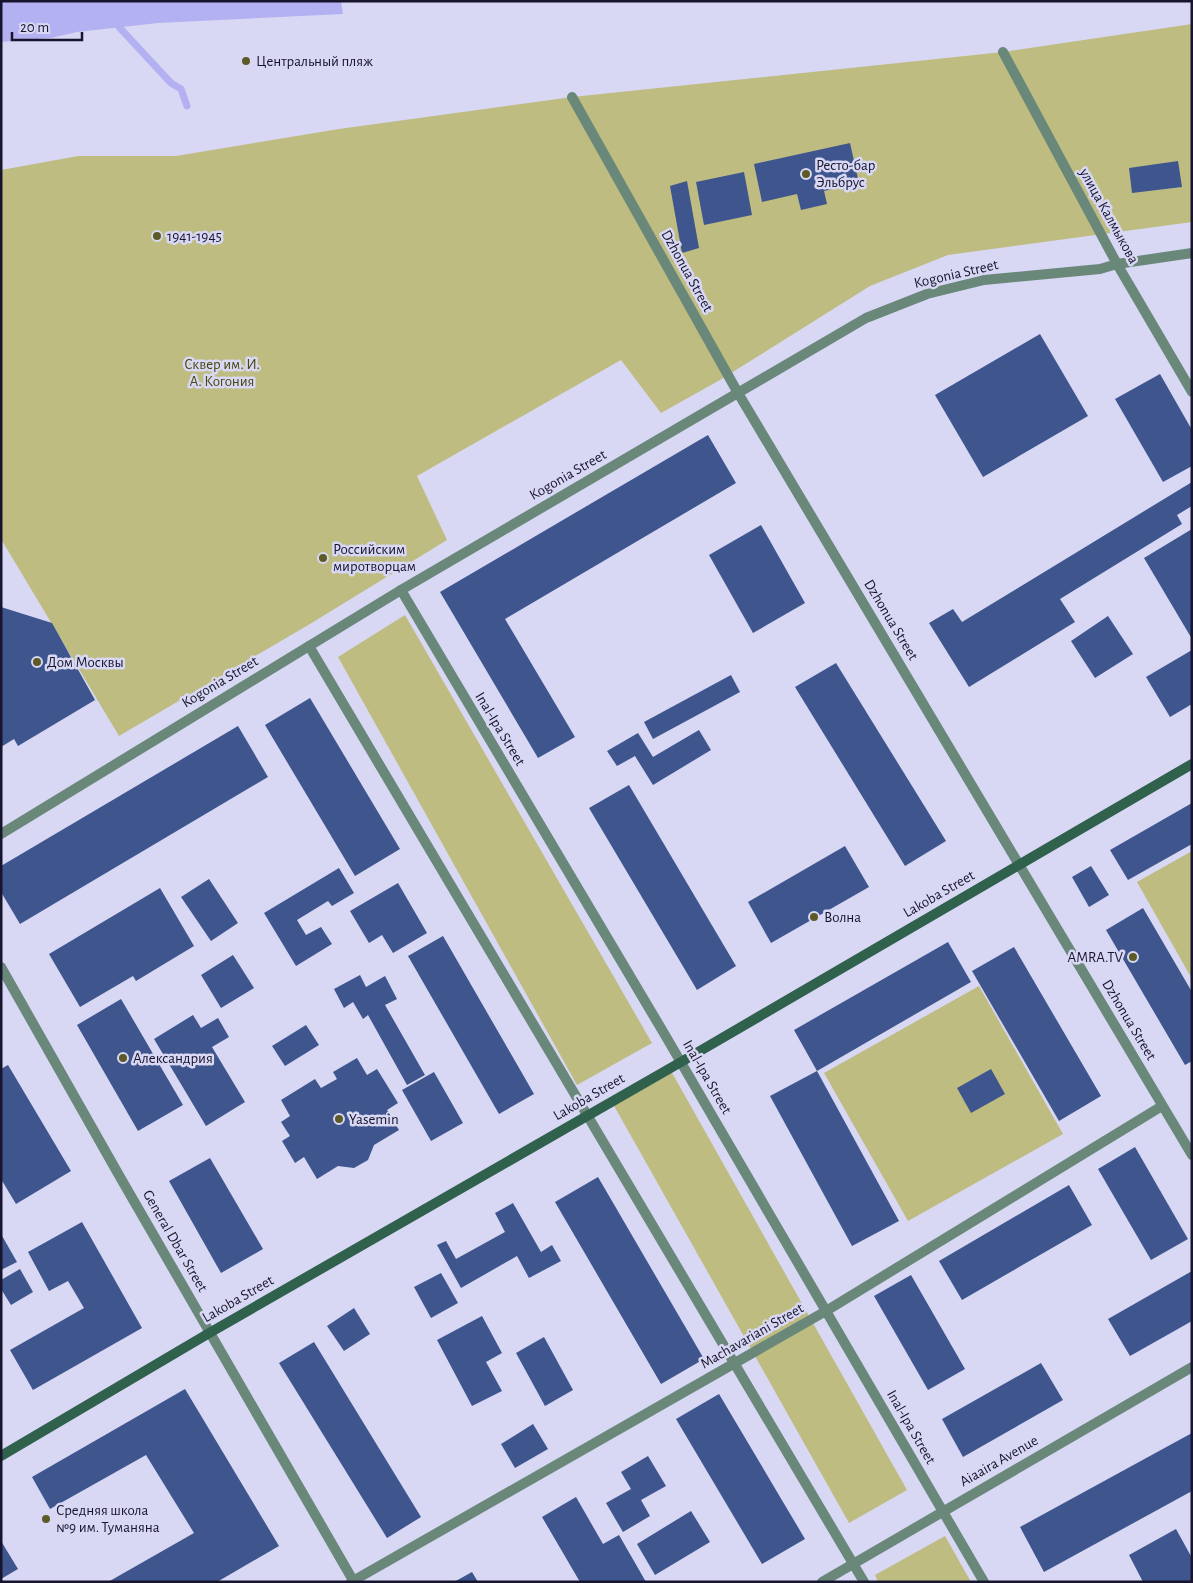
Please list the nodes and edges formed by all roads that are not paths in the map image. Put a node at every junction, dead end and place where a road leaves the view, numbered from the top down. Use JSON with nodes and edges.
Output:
{"nodes":[{"id":1,"x":1003,"y":52,"type":"dead end"},
{"id":2,"x":572,"y":97,"type":"dead end"},
{"id":3,"x":1192,"y":254,"type":"edge"},
{"id":4,"x":1117,"y":264,"type":"junction"},
{"id":5,"x":1192,"y":392,"type":"edge"},
{"id":6,"x":738,"y":393,"type":"junction"},
{"id":7,"x":400,"y":590,"type":"junction"},
{"id":8,"x":309,"y":646,"type":"junction"},
{"id":9,"x":1192,"y":764,"type":"edge"},
{"id":10,"x":1,"y":834,"type":"edge"},
{"id":11,"x":1019,"y":865,"type":"junction"},
{"id":12,"x":1,"y":967,"type":"edge"},
{"id":13,"x":681,"y":1062,"type":"junction"},
{"id":14,"x":1162,"y":1106,"type":"junction"},
{"id":15,"x":590,"y":1114,"type":"junction"},
{"id":16,"x":1192,"y":1155,"type":"edge"},
{"id":17,"x":826,"y":1311,"type":"junction"},
{"id":18,"x":211,"y":1332,"type":"junction"},
{"id":19,"x":736,"y":1362,"type":"junction"},
{"id":20,"x":1192,"y":1367,"type":"edge"},
{"id":21,"x":1,"y":1456,"type":"edge"},
{"id":22,"x":943,"y":1512,"type":"junction"},
{"id":23,"x":853,"y":1564,"type":"junction"},
{"id":24,"x":353,"y":1581,"type":"edge"},
{"id":25,"x":822,"y":1582,"type":"edge"},
{"id":26,"x":864,"y":1582,"type":"edge"},
{"id":27,"x":984,"y":1582,"type":"edge"}],
"edges":[{"from":1,"to":4,"type":"street","name":"улица Калмыкова"},
{"from":2,"to":6,"type":"street","name":"Dzhonua Street"},
{"from":3,"to":4,"type":"street","name":"Kogonia Street"},
{"from":4,"to":5,"type":"street","name":"улица Калмыкова"},
{"from":4,"to":6,"type":"street","name":"Kogonia Street"},
{"from":6,"to":7,"type":"street","name":"Kogonia Street"},
{"from":6,"to":11,"type":"street","name":"Dzhonua Street"},
{"from":7,"to":8,"type":"street","name":"Kogonia Street"},
{"from":7,"to":13,"type":"street","name":"Inal-Ipa Street"},
{"from":8,"to":10,"type":"street","name":"Kogonia Street"},
{"from":8,"to":15,"type":"street"},
{"from":9,"to":11,"type":"main road","name":"Lakoba Street"},
{"from":11,"to":13,"type":"main road","name":"Lakoba Street"},
{"from":11,"to":14,"type":"street","name":"Dzhonua Street"},
{"from":12,"to":18,"type":"street","name":"General Dbar Street"},
{"from":13,"to":15,"type":"main road","name":"Lakoba Street"},
{"from":13,"to":17,"type":"street","name":"Inal-Ipa Street"},
{"from":14,"to":16,"type":"street","name":"Dzhonua Street"},
{"from":14,"to":17,"type":"street","name":"Machavariani Street"},
{"from":15,"to":18,"type":"main road","name":"Lakoba Street"},
{"from":15,"to":19,"type":"street"},
{"from":17,"to":19,"type":"street","name":"Machavariani Street"},
{"from":17,"to":22,"type":"street","name":"Inal-Ipa Street"},
{"from":18,"to":21,"type":"main road","name":"Lakoba Street"},
{"from":18,"to":24,"type":"street","name":"General Dbar Street"},
{"from":19,"to":23,"type":"street"},
{"from":19,"to":24,"type":"street","name":"Machavariani Street"},
{"from":20,"to":22,"type":"street","name":"Aiaaira Avenue"},
{"from":22,"to":23,"type":"street","name":"Aiaaira Avenue"},
{"from":22,"to":27,"type":"street","name":"Inal-Ipa Street"},
{"from":23,"to":25,"type":"street","name":"Aiaaira Avenue"},
{"from":23,"to":26,"type":"street"}]}
